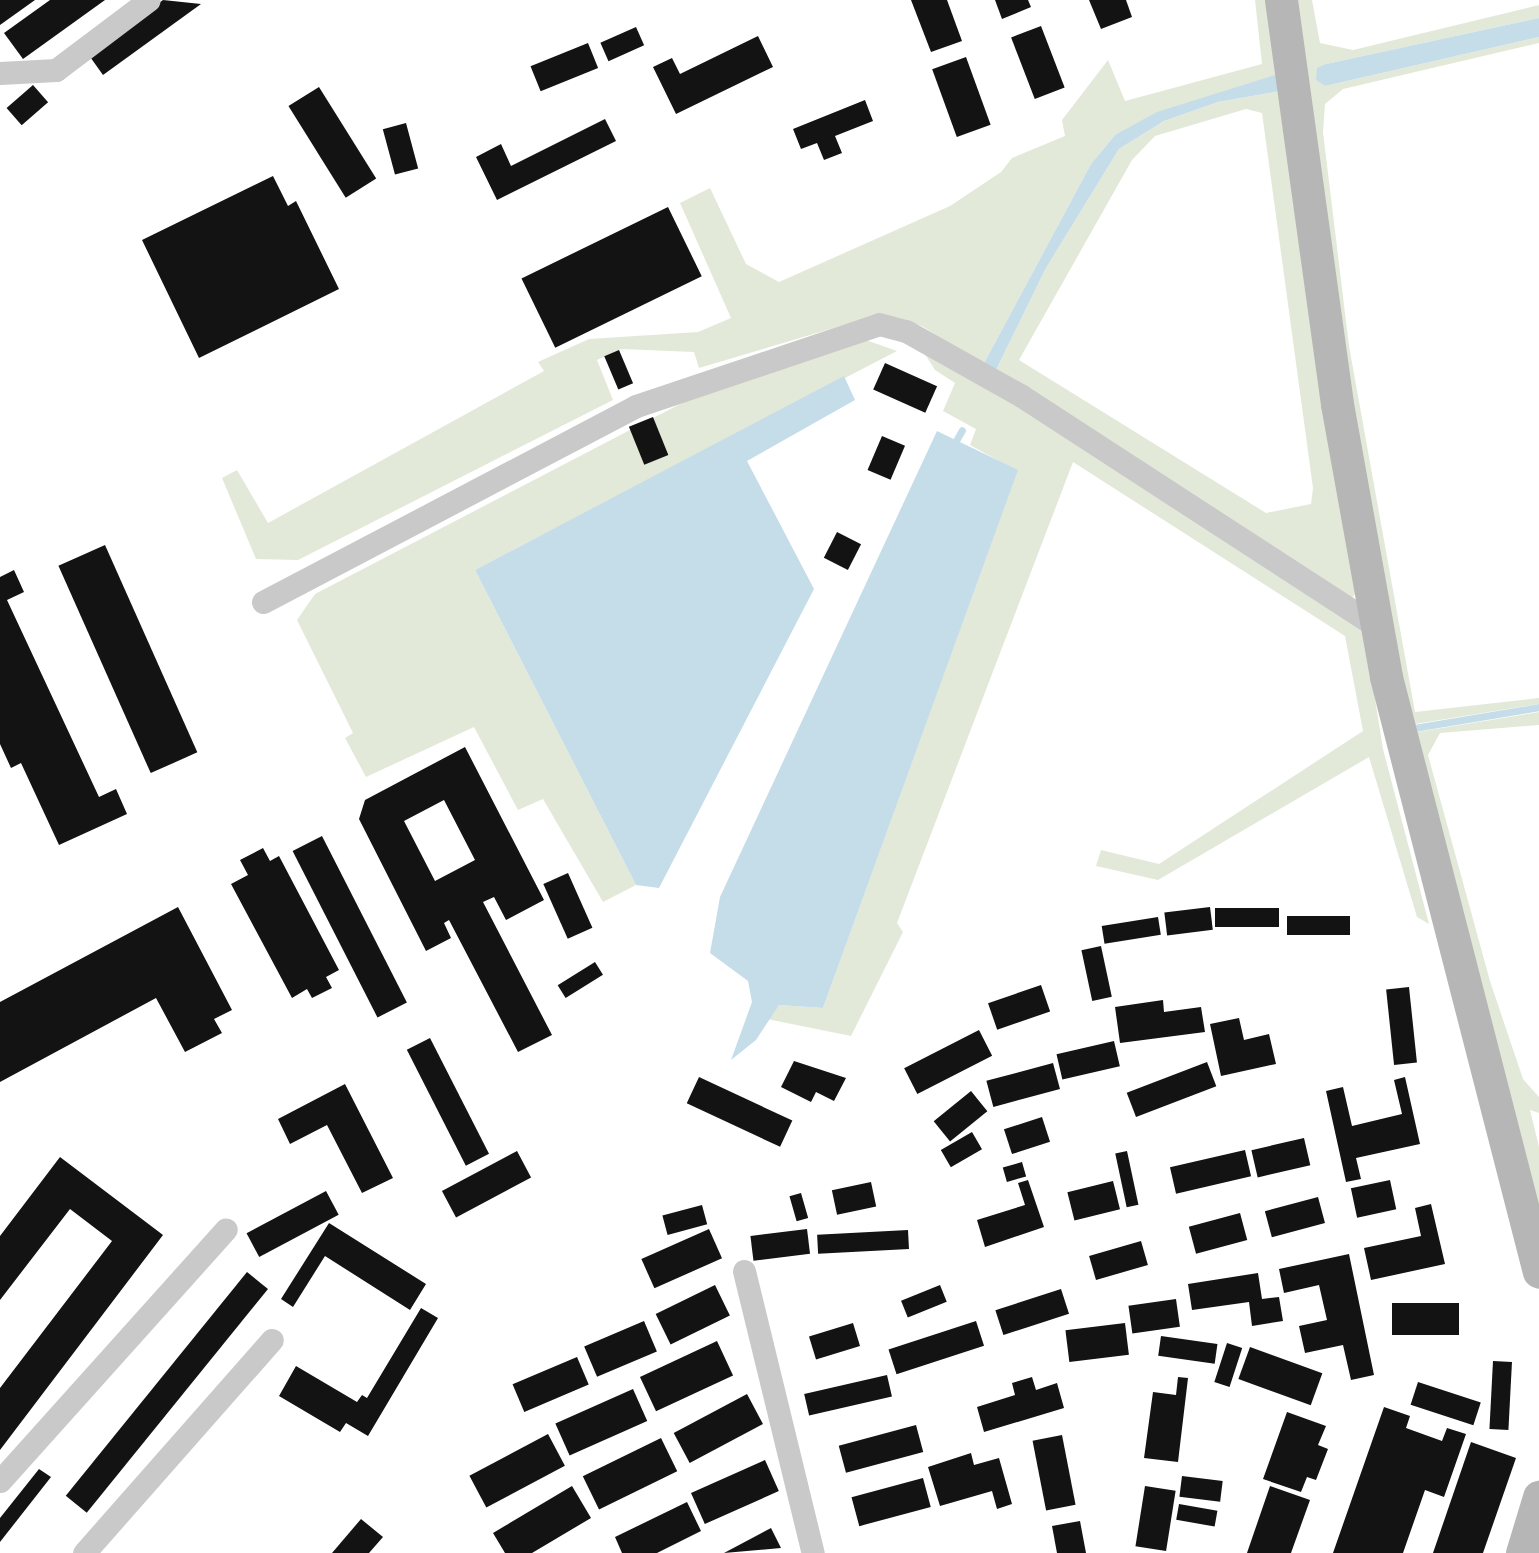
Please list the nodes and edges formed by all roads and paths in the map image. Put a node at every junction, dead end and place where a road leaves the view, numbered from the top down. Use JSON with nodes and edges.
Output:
{"nodes":[{"id":1,"x":149,"y":0,"type":"edge"},
{"id":2,"x":1281,"y":0,"type":"edge"},
{"id":3,"x":0,"y":73,"type":"edge"},
{"id":4,"x":263,"y":602,"type":"dead end"},
{"id":5,"x":1377,"y":627,"type":"junction"},
{"id":6,"x":226,"y":1229,"type":"dead end"},
{"id":7,"x":744,"y":1271,"type":"dead end"},
{"id":8,"x":1539,"y":1272,"type":"edge"},
{"id":9,"x":272,"y":1340,"type":"dead end"},
{"id":10,"x":0,"y":1481,"type":"edge"},
{"id":11,"x":1539,"y":1497,"type":"edge"},
{"id":12,"x":84,"y":1553,"type":"edge"},
{"id":13,"x":813,"y":1553,"type":"edge"},
{"id":14,"x":1522,"y":1553,"type":"edge"}],
"edges":[{"from":1,"to":3,"type":"street"},
{"from":2,"to":5,"type":"main road"},
{"from":4,"to":5,"type":"street"},
{"from":5,"to":8,"type":"main road"},
{"from":6,"to":10,"type":"street"},
{"from":7,"to":13,"type":"street"},
{"from":9,"to":12,"type":"street"},
{"from":11,"to":14,"type":"main road"}]}
